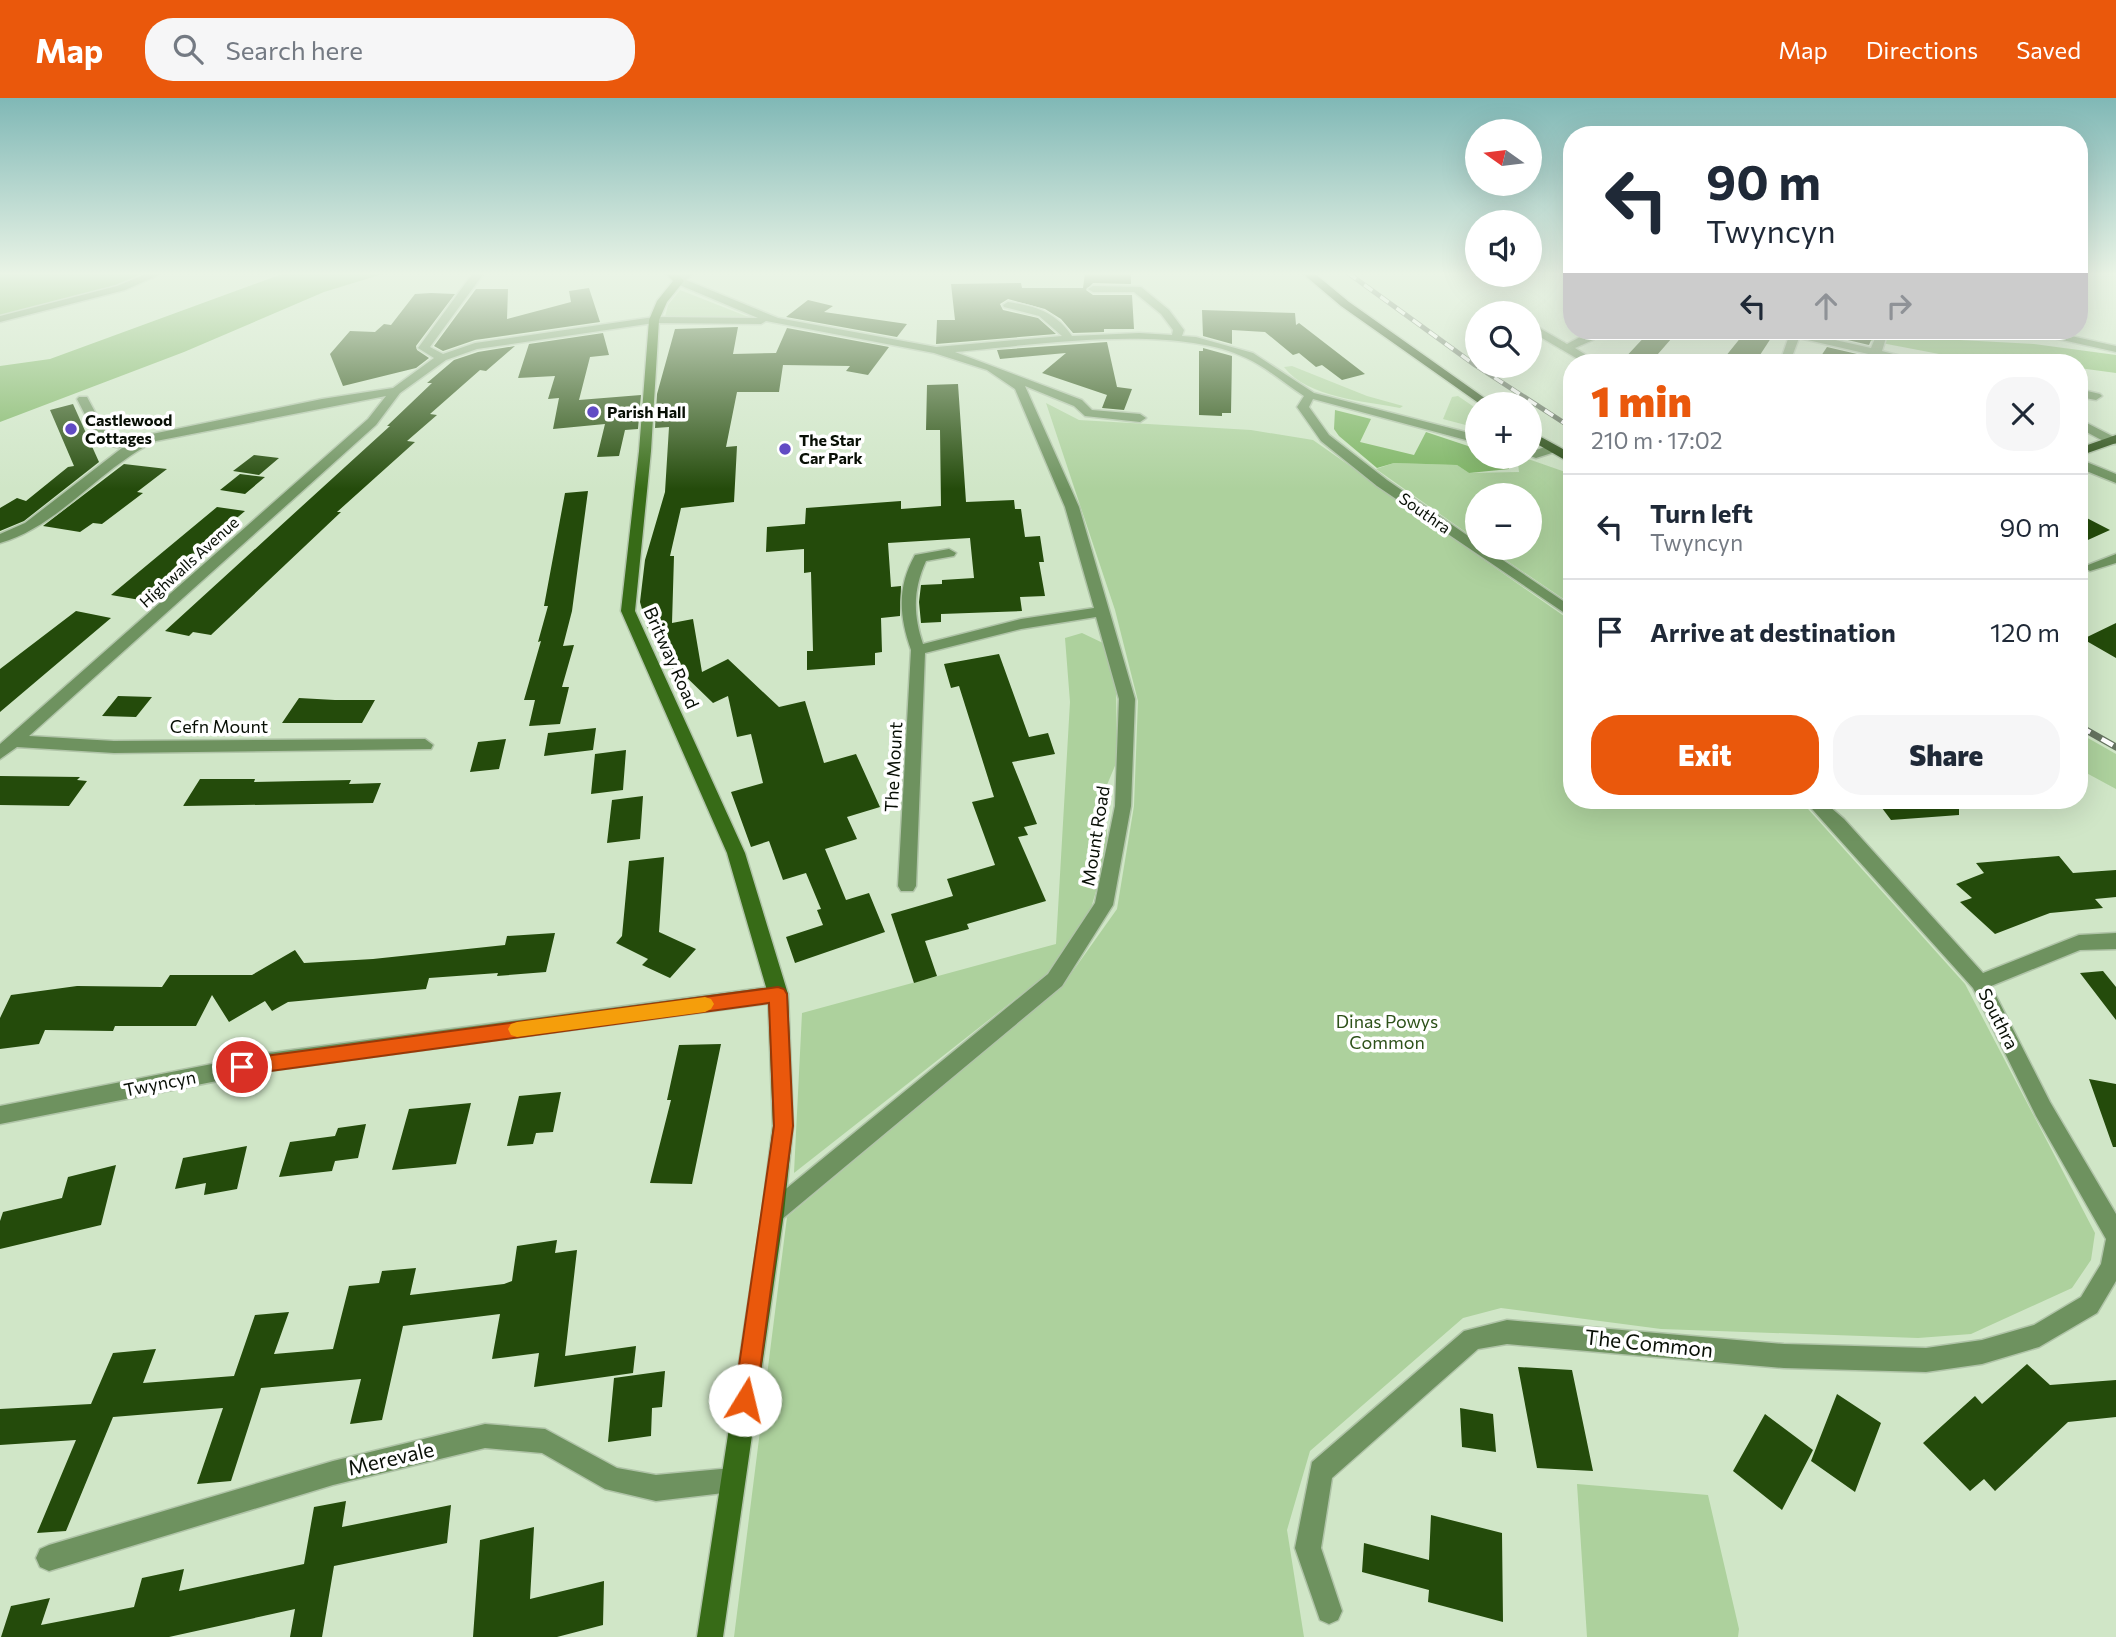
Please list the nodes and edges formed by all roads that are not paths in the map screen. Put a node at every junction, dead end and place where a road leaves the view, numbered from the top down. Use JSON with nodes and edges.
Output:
{"nodes":[{"id":1,"x":426,"y":345,"type":"edge"},
{"id":2,"x":483,"y":345,"type":"edge"},
{"id":3,"x":652,"y":345,"type":"edge"},
{"id":4,"x":907,"y":345,"type":"edge"},
{"id":5,"x":999,"y":345,"type":"edge"},
{"id":6,"x":1213,"y":345,"type":"edge"},
{"id":7,"x":1403,"y":345,"type":"edge"},
{"id":8,"x":1561,"y":345,"type":"edge"},
{"id":9,"x":1574,"y":345,"type":"edge"},
{"id":10,"x":1847,"y":345,"type":"edge"},
{"id":11,"x":1878,"y":345,"type":"edge"},
{"id":12,"x":2097,"y":345,"type":"edge"},
{"id":13,"x":1567,"y":348,"type":"junction"},
{"id":14,"x":2116,"y":349,"type":"edge"},
{"id":15,"x":936,"y":350,"type":"junction"},
{"id":16,"x":1876,"y":351,"type":"junction"},
{"id":17,"x":1577,"y":354,"type":"edge"},
{"id":18,"x":1887,"y":354,"type":"edge"},
{"id":19,"x":442,"y":358,"type":"junction"},
{"id":20,"x":1006,"y":374,"type":"junction"},
{"id":21,"x":396,"y":391,"type":"junction"},
{"id":22,"x":1470,"y":392,"type":"edge"},
{"id":23,"x":1310,"y":395,"type":"junction"},
{"id":24,"x":2088,"y":395,"type":"edge"},
{"id":25,"x":2096,"y":396,"type":"dead end"},
{"id":26,"x":83,"y":399,"type":"dead end"},
{"id":27,"x":1140,"y":418,"type":"dead end"},
{"id":28,"x":2088,"y":427,"type":"edge"},
{"id":29,"x":1465,"y":436,"type":"edge"},
{"id":30,"x":2115,"y":440,"type":"edge"},
{"id":31,"x":1542,"y":443,"type":"edge"},
{"id":32,"x":131,"y":446,"type":"junction"},
{"id":33,"x":1551,"y":449,"type":"junction"},
{"id":34,"x":2088,"y":449,"type":"edge"},
{"id":35,"x":1542,"y":452,"type":"edge"},
{"id":36,"x":1563,"y":455,"type":"edge"},
{"id":37,"x":2088,"y":467,"type":"edge"},
{"id":38,"x":2116,"y":479,"type":"edge"},
{"id":39,"x":0,"y":539,"type":"edge"},
{"id":40,"x":949,"y":553,"type":"dead end"},
{"id":41,"x":2116,"y":558,"type":"edge"},
{"id":42,"x":2090,"y":566,"type":"dead end"},
{"id":43,"x":1563,"y":608,"type":"edge"},
{"id":44,"x":1101,"y":612,"type":"junction"},
{"id":45,"x":919,"y":650,"type":"junction"},
{"id":46,"x":13,"y":741,"type":"junction"},
{"id":47,"x":425,"y":745,"type":"dead end"},
{"id":48,"x":0,"y":753,"type":"edge"},
{"id":49,"x":1822,"y":809,"type":"edge"},
{"id":50,"x":907,"y":886,"type":"dead end"},
{"id":51,"x":2116,"y":942,"type":"edge"},
{"id":52,"x":1980,"y":982,"type":"junction"},
{"id":53,"x":778,"y":994,"type":"junction"},
{"id":54,"x":0,"y":1115,"type":"edge"},
{"id":55,"x":773,"y":1213,"type":"junction"},
{"id":56,"x":2116,"y":1238,"type":"edge"},
{"id":57,"x":732,"y":1480,"type":"junction"},
{"id":58,"x":49,"y":1558,"type":"dead end"},
{"id":59,"x":1329,"y":1611,"type":"dead end"},
{"id":60,"x":710,"y":1637,"type":"edge"}],
"edges":[{"from":1,"to":19,"type":"street"},
{"from":2,"to":19,"type":"street"},
{"from":3,"to":53,"type":"street","name":"Britway Road"},
{"from":4,"to":15,"type":"street"},
{"from":5,"to":15,"type":"street"},
{"from":6,"to":23,"type":"street"},
{"from":7,"to":22,"type":"main road"},
{"from":8,"to":13,"type":"street"},
{"from":9,"to":13,"type":"street"},
{"from":10,"to":16,"type":"street"},
{"from":11,"to":16,"type":"street"},
{"from":12,"to":14,"type":"street"},
{"from":13,"to":17,"type":"street"},
{"from":15,"to":20,"type":"street"},
{"from":16,"to":18,"type":"street"},
{"from":19,"to":21,"type":"street"},
{"from":20,"to":27,"type":"street"},
{"from":20,"to":44,"type":"street","name":"Mount Road"},
{"from":21,"to":32,"type":"street"},
{"from":21,"to":46,"type":"street","name":"Highwalls Avenue"},
{"from":23,"to":29,"type":"street"},
{"from":23,"to":43,"type":"street","name":"Southra"},
{"from":24,"to":25,"type":"street"},
{"from":26,"to":32,"type":"street"},
{"from":28,"to":30,"type":"street"},
{"from":30,"to":34,"type":"main road"},
{"from":31,"to":33,"type":"main road"},
{"from":32,"to":39,"type":"street"},
{"from":33,"to":35,"type":"street"},
{"from":33,"to":36,"type":"main road"},
{"from":37,"to":38,"type":"street"},
{"from":40,"to":45,"type":"street","name":"The Mount"},
{"from":41,"to":42,"type":"street"},
{"from":44,"to":45,"type":"street"},
{"from":44,"to":55,"type":"street","name":"Mount Road"},
{"from":45,"to":50,"type":"street","name":"The Mount"},
{"from":46,"to":47,"type":"street","name":"Cefn Mount"},
{"from":46,"to":48,"type":"street","name":"Highwalls Avenue"},
{"from":49,"to":52,"type":"street","name":"Southra"},
{"from":51,"to":52,"type":"street"},
{"from":52,"to":56,"type":"street","name":"Southra"},
{"from":53,"to":54,"type":"street","name":"Twyncyn"},
{"from":53,"to":55,"type":"street","name":"Britway Road"},
{"from":55,"to":57,"type":"street","name":"Britway Road"},
{"from":56,"to":59,"type":"street","name":"The Common"},
{"from":57,"to":58,"type":"street","name":"Merevale"},
{"from":57,"to":60,"type":"street","name":"Britway Road"}]}
